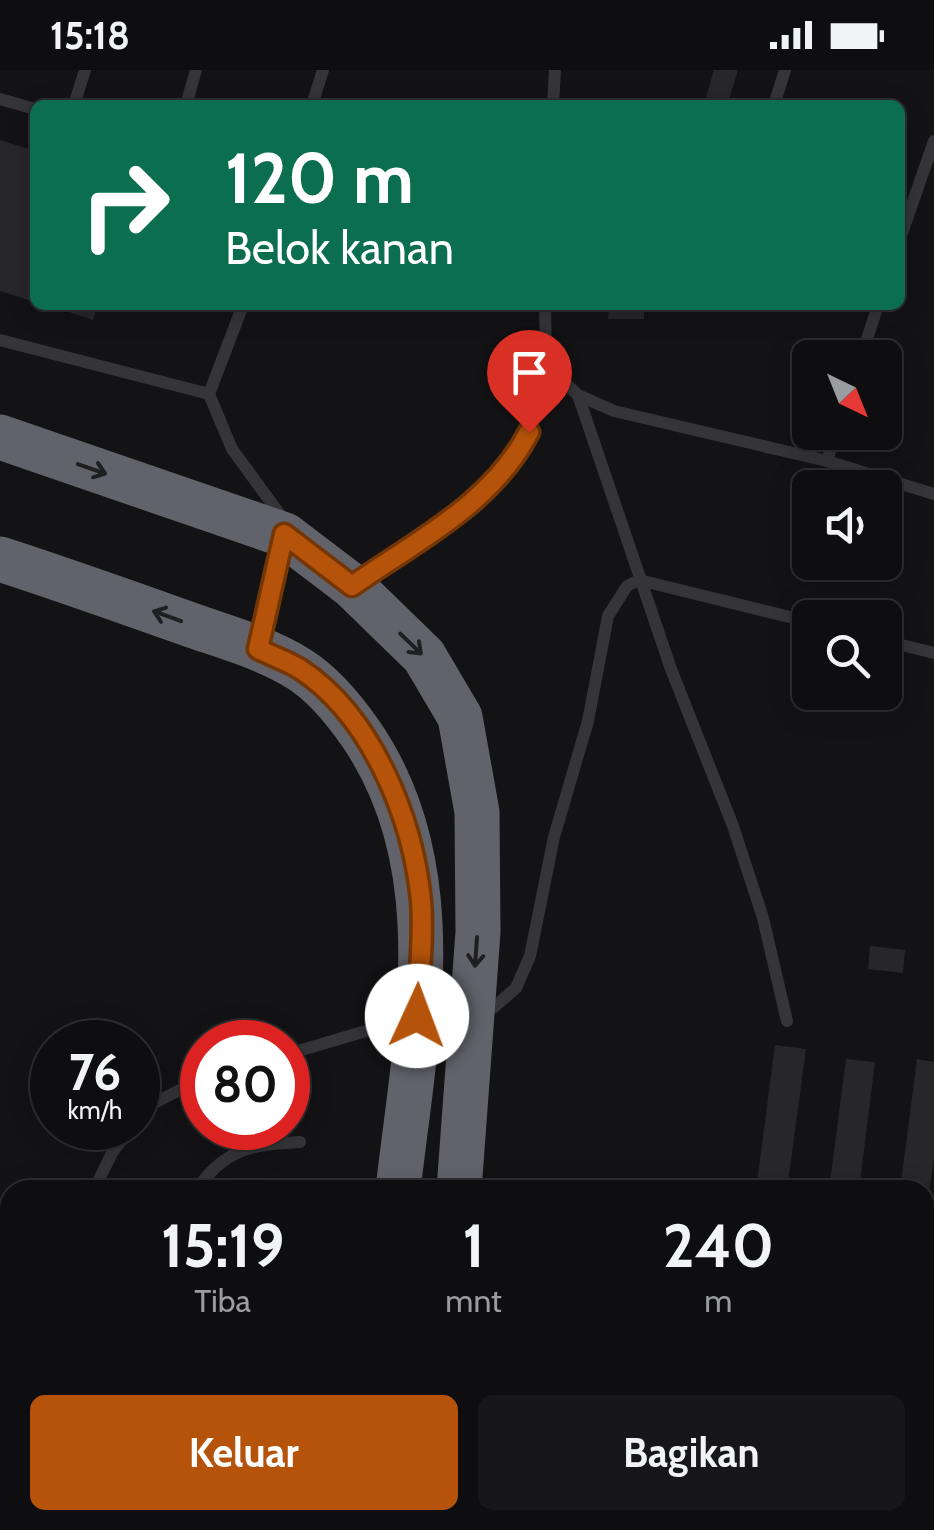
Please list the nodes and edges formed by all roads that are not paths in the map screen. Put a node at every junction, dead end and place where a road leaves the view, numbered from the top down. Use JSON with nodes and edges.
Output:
{"nodes":[{"id":1,"x":85,"y":70,"type":"edge"},
{"id":2,"x":196,"y":70,"type":"edge"},
{"id":3,"x":323,"y":70,"type":"edge"},
{"id":4,"x":555,"y":70,"type":"edge"},
{"id":5,"x":785,"y":70,"type":"edge"},
{"id":6,"x":0,"y":99,"type":"edge"},
{"id":7,"x":76,"y":100,"type":"edge"},
{"id":8,"x":187,"y":100,"type":"edge"},
{"id":9,"x":314,"y":100,"type":"edge"},
{"id":10,"x":553,"y":100,"type":"edge"},
{"id":11,"x":776,"y":100,"type":"edge"},
{"id":12,"x":30,"y":108,"type":"edge"},
{"id":13,"x":934,"y":141,"type":"edge"},
{"id":14,"x":905,"y":184,"type":"edge"},
{"id":15,"x":917,"y":187,"type":"junction"},
{"id":16,"x":905,"y":224,"type":"edge"},
{"id":17,"x":241,"y":310,"type":"edge"},
{"id":18,"x":545,"y":310,"type":"edge"},
{"id":19,"x":876,"y":310,"type":"edge"},
{"id":20,"x":0,"y":340,"type":"edge"},
{"id":21,"x":867,"y":340,"type":"edge"},
{"id":22,"x":555,"y":374,"type":"junction"},
{"id":23,"x":210,"y":394,"type":"junction"},
{"id":24,"x":578,"y":396,"type":"junction"},
{"id":25,"x":0,"y":437,"type":"edge"},
{"id":26,"x":830,"y":450,"type":"edge"},
{"id":27,"x":826,"y":461,"type":"junction"},
{"id":28,"x":934,"y":494,"type":"edge"},
{"id":29,"x":284,"y":534,"type":"junction"},
{"id":30,"x":0,"y":560,"type":"edge"},
{"id":31,"x":639,"y":580,"type":"junction"},
{"id":32,"x":352,"y":586,"type":"junction"},
{"id":33,"x":792,"y":618,"type":"edge"},
{"id":34,"x":902,"y":645,"type":"edge"},
{"id":35,"x":258,"y":649,"type":"junction"},
{"id":36,"x":934,"y":653,"type":"edge"},
{"id":37,"x":417,"y":1016,"type":"junction"},
{"id":38,"x":472,"y":1016,"type":"junction"},
{"id":39,"x":787,"y":1021,"type":"dead end"},
{"id":40,"x":310,"y":1048,"type":"edge"},
{"id":41,"x":114,"y":1150,"type":"edge"},
{"id":42,"x":246,"y":1150,"type":"edge"},
{"id":43,"x":99,"y":1180,"type":"edge"},
{"id":44,"x":204,"y":1180,"type":"edge"},
{"id":45,"x":399,"y":1180,"type":"edge"},
{"id":46,"x":460,"y":1180,"type":"edge"}],
"edges":[{"from":1,"to":7,"type":"lane"},
{"from":2,"to":8,"type":"lane"},
{"from":3,"to":9,"type":"lane"},
{"from":4,"to":10,"type":"lane"},
{"from":5,"to":11,"type":"lane"},
{"from":6,"to":12,"type":"lane"},
{"from":13,"to":15,"type":"lane"},
{"from":14,"to":15,"type":"lane"},
{"from":15,"to":16,"type":"lane"},
{"from":17,"to":23,"type":"lane"},
{"from":18,"to":22,"type":"lane"},
{"from":19,"to":21,"type":"lane"},
{"from":20,"to":23,"type":"lane"},
{"from":22,"to":24,"type":"lane"},
{"from":22,"to":32,"type":"lane"},
{"from":23,"to":29,"type":"lane"},
{"from":24,"to":27,"type":"lane"},
{"from":24,"to":31,"type":"lane"},
{"from":25,"to":29,"type":"highway","one_way":true},
{"from":26,"to":27,"type":"lane"},
{"from":27,"to":28,"type":"lane"},
{"from":29,"to":32,"type":"highway"},
{"from":29,"to":35,"type":"lane"},
{"from":35,"to":30,"type":"highway","one_way":true},
{"from":31,"to":33,"type":"lane"},
{"from":31,"to":38,"type":"lane"},
{"from":31,"to":39,"type":"lane"},
{"from":32,"to":38,"type":"highway","one_way":true},
{"from":34,"to":36,"type":"lane"},
{"from":35,"to":37,"type":"highway"},
{"from":37,"to":38,"type":"lane"},
{"from":37,"to":40,"type":"lane"},
{"from":37,"to":45,"type":"highway"},
{"from":38,"to":46,"type":"highway"},
{"from":41,"to":43,"type":"lane"},
{"from":42,"to":44,"type":"lane"}]}
